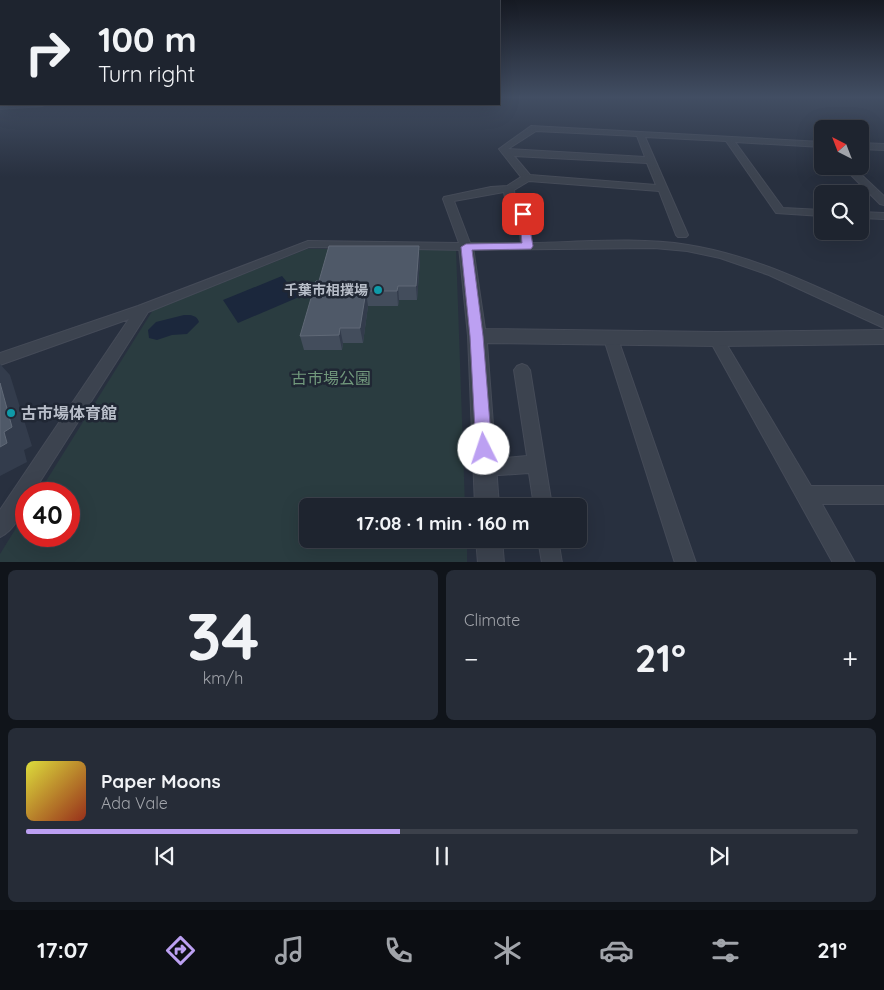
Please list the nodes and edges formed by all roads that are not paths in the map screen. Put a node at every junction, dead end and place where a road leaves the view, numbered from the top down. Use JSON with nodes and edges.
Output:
{"nodes":[{"id":1,"x":640,"y":134,"type":"junction"},
{"id":2,"x":729,"y":139,"type":"junction"},
{"id":3,"x":814,"y":144,"type":"edge"},
{"id":4,"x":869,"y":146,"type":"edge"},
{"id":5,"x":884,"y":147,"type":"edge"},
{"id":6,"x":506,"y":153,"type":"junction"},
{"id":7,"x":651,"y":160,"type":"junction"},
{"id":8,"x":856,"y":175,"type":"edge"},
{"id":9,"x":527,"y":178,"type":"junction"},
{"id":10,"x":663,"y":188,"type":"junction"},
{"id":11,"x":509,"y":190,"type":"junction"},
{"id":12,"x":884,"y":202,"type":"edge"},
{"id":13,"x":814,"y":212,"type":"edge"},
{"id":14,"x":869,"y":215,"type":"edge"},
{"id":15,"x":884,"y":216,"type":"edge"},
{"id":16,"x":682,"y":235,"type":"dead end"},
{"id":17,"x":527,"y":246,"type":"junction"},
{"id":18,"x":466,"y":247,"type":"junction"},
{"id":19,"x":143,"y":309,"type":"junction"},
{"id":20,"x":884,"y":323,"type":"edge"},
{"id":21,"x":477,"y":336,"type":"junction"},
{"id":22,"x":610,"y":336,"type":"junction"},
{"id":23,"x":884,"y":337,"type":"edge"},
{"id":24,"x":716,"y":339,"type":"junction"},
{"id":25,"x":0,"y":359,"type":"edge"},
{"id":26,"x":522,"y":370,"type":"dead end"},
{"id":27,"x":536,"y":464,"type":"junction"},
{"id":28,"x":485,"y":468,"type":"junction"},
{"id":29,"x":808,"y":495,"type":"junction"},
{"id":30,"x":884,"y":495,"type":"edge"},
{"id":31,"x":487,"y":498,"type":"edge"},
{"id":32,"x":542,"y":498,"type":"edge"},
{"id":33,"x":0,"y":528,"type":"edge"},
{"id":34,"x":490,"y":548,"type":"edge"},
{"id":35,"x":550,"y":548,"type":"edge"},
{"id":36,"x":491,"y":562,"type":"edge"},
{"id":37,"x":552,"y":562,"type":"edge"},
{"id":38,"x":686,"y":562,"type":"edge"},
{"id":39,"x":845,"y":562,"type":"edge"}],
"edges":[{"from":1,"to":2,"type":"street"},
{"from":1,"to":6,"type":"street"},
{"from":1,"to":7,"type":"street"},
{"from":2,"to":3,"type":"street"},
{"from":2,"to":13,"type":"street"},
{"from":4,"to":5,"type":"street"},
{"from":6,"to":7,"type":"street"},
{"from":6,"to":9,"type":"street"},
{"from":7,"to":10,"type":"street"},
{"from":8,"to":12,"type":"street"},
{"from":9,"to":10,"type":"street"},
{"from":9,"to":11,"type":"street"},
{"from":10,"to":16,"type":"street"},
{"from":11,"to":17,"type":"street"},
{"from":11,"to":18,"type":"street"},
{"from":14,"to":15,"type":"street"},
{"from":17,"to":18,"type":"street"},
{"from":17,"to":20,"type":"street"},
{"from":18,"to":19,"type":"street"},
{"from":18,"to":21,"type":"street"},
{"from":19,"to":25,"type":"street"},
{"from":19,"to":33,"type":"street"},
{"from":21,"to":22,"type":"street"},
{"from":21,"to":28,"type":"street"},
{"from":22,"to":24,"type":"street"},
{"from":22,"to":38,"type":"street"},
{"from":23,"to":24,"type":"street"},
{"from":24,"to":29,"type":"street"},
{"from":26,"to":27,"type":"street"},
{"from":27,"to":28,"type":"street"},
{"from":27,"to":32,"type":"street"},
{"from":28,"to":31,"type":"street"},
{"from":29,"to":30,"type":"street"},
{"from":29,"to":39,"type":"street"},
{"from":34,"to":36,"type":"street"},
{"from":35,"to":37,"type":"street"}]}
